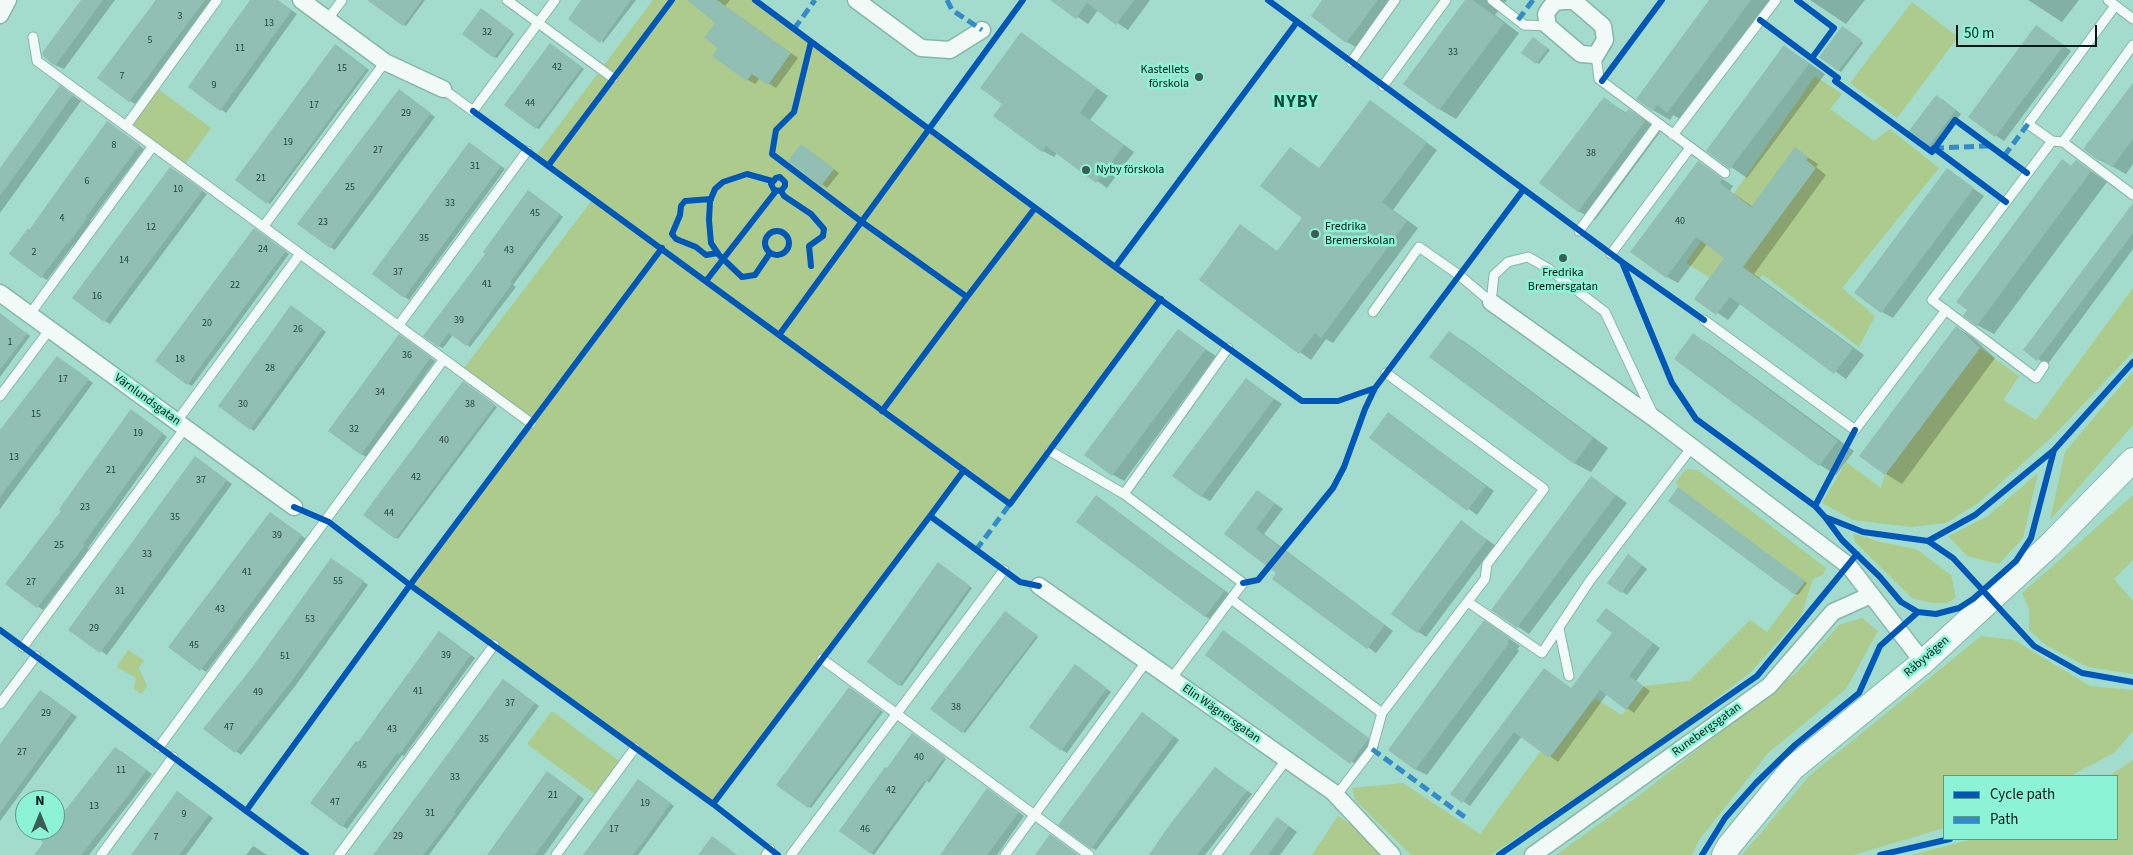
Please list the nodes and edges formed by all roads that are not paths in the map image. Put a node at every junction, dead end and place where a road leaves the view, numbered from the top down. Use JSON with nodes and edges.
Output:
{"nodes":[{"id":1,"x":8,"y":0,"type":"edge"},
{"id":2,"x":217,"y":0,"type":"edge"},
{"id":3,"x":302,"y":0,"type":"edge"},
{"id":4,"x":342,"y":0,"type":"edge"},
{"id":5,"x":507,"y":0,"type":"edge"},
{"id":6,"x":555,"y":0,"type":"edge"},
{"id":7,"x":856,"y":0,"type":"edge"},
{"id":8,"x":1395,"y":0,"type":"edge"},
{"id":9,"x":1446,"y":0,"type":"edge"},
{"id":10,"x":1492,"y":0,"type":"edge"},
{"id":11,"x":1776,"y":0,"type":"edge"},
{"id":12,"x":2112,"y":3,"type":"edge"},
{"id":13,"x":1591,"y":5,"type":"edge"},
{"id":14,"x":0,"y":15,"type":"edge"},
{"id":15,"x":328,"y":19,"type":"junction"},
{"id":16,"x":2133,"y":19,"type":"edge"},
{"id":17,"x":538,"y":23,"type":"junction"},
{"id":18,"x":1548,"y":26,"type":"junction"},
{"id":19,"x":982,"y":30,"type":"dead end"},
{"id":20,"x":33,"y":37,"type":"dead end"},
{"id":21,"x":2133,"y":45,"type":"edge"},
{"id":22,"x":1596,"y":55,"type":"junction"},
{"id":23,"x":385,"y":62,"type":"junction"},
{"id":24,"x":1351,"y":62,"type":"dead end"},
{"id":25,"x":614,"y":78,"type":"dead end"},
{"id":26,"x":1384,"y":86,"type":"dead end"},
{"id":27,"x":443,"y":89,"type":"joint"},
{"id":28,"x":1658,"y":124,"type":"junction"},
{"id":29,"x":126,"y":126,"type":"junction"},
{"id":30,"x":1672,"y":135,"type":"junction"},
{"id":31,"x":2052,"y":141,"type":"junction"},
{"id":32,"x":2063,"y":142,"type":"junction"},
{"id":33,"x":153,"y":146,"type":"junction"},
{"id":34,"x":1690,"y":148,"type":"junction"},
{"id":35,"x":527,"y":151,"type":"dead end"},
{"id":36,"x":1725,"y":173,"type":"dead end"},
{"id":37,"x":2133,"y":196,"type":"edge"},
{"id":38,"x":263,"y":227,"type":"junction"},
{"id":39,"x":1579,"y":231,"type":"dead end"},
{"id":40,"x":300,"y":254,"type":"junction"},
{"id":41,"x":1611,"y":254,"type":"dead end"},
{"id":42,"x":0,"y":293,"type":"edge"},
{"id":43,"x":1491,"y":302,"type":"junction"},
{"id":44,"x":1946,"y":310,"type":"junction"},
{"id":45,"x":1373,"y":312,"type":"dead end"},
{"id":46,"x":30,"y":314,"type":"junction"},
{"id":47,"x":1704,"y":320,"type":"dead end"},
{"id":48,"x":398,"y":326,"type":"junction"},
{"id":49,"x":50,"y":329,"type":"junction"},
{"id":50,"x":1228,"y":348,"type":"dead end"},
{"id":51,"x":444,"y":359,"type":"junction"},
{"id":52,"x":2044,"y":366,"type":"dead end"},
{"id":53,"x":1386,"y":373,"type":"dead end"},
{"id":54,"x":0,"y":396,"type":"edge"},
{"id":55,"x":1655,"y":419,"type":"junction"},
{"id":56,"x":531,"y":423,"type":"dead end"},
{"id":57,"x":181,"y":425,"type":"junction"},
{"id":58,"x":1692,"y":447,"type":"junction"},
{"id":59,"x":1050,"y":450,"type":"dead end"},
{"id":60,"x":2133,"y":460,"type":"edge"},
{"id":61,"x":1124,"y":494,"type":"junction"},
{"id":62,"x":294,"y":507,"type":"dead end"},
{"id":63,"x":1004,"y":570,"type":"dead end"},
{"id":64,"x":1039,"y":586,"type":"dead end"},
{"id":65,"x":1871,"y":595,"type":"junction"},
{"id":66,"x":1231,"y":599,"type":"junction"},
{"id":67,"x":1468,"y":602,"type":"junction"},
{"id":68,"x":1559,"y":629,"type":"junction"},
{"id":69,"x":494,"y":646,"type":"dead end"},
{"id":70,"x":23,"y":647,"type":"dead end"},
{"id":71,"x":36,"y":656,"type":"dead end"},
{"id":72,"x":822,"y":659,"type":"dead end"},
{"id":73,"x":1146,"y":662,"type":"junction"},
{"id":74,"x":1923,"y":662,"type":"junction"},
{"id":75,"x":1569,"y":676,"type":"dead end"},
{"id":76,"x":1172,"y":679,"type":"junction"},
{"id":77,"x":0,"y":704,"type":"edge"},
{"id":78,"x":897,"y":713,"type":"junction"},
{"id":79,"x":1382,"y":713,"type":"junction"},
{"id":80,"x":159,"y":747,"type":"dead end"},
{"id":81,"x":635,"y":748,"type":"dead end"},
{"id":82,"x":173,"y":757,"type":"dead end"},
{"id":83,"x":1286,"y":760,"type":"junction"},
{"id":84,"x":1336,"y":796,"type":"junction"},
{"id":85,"x":1034,"y":814,"type":"junction"},
{"id":86,"x":101,"y":855,"type":"edge"},
{"id":87,"x":339,"y":855,"type":"edge"},
{"id":88,"x":556,"y":855,"type":"edge"},
{"id":89,"x":791,"y":855,"type":"edge"},
{"id":90,"x":1005,"y":855,"type":"edge"},
{"id":91,"x":1089,"y":855,"type":"edge"},
{"id":92,"x":1216,"y":855,"type":"edge"},
{"id":93,"x":1392,"y":855,"type":"edge"},
{"id":94,"x":1533,"y":855,"type":"edge"},
{"id":95,"x":1724,"y":855,"type":"edge"}],
"edges":[{"from":1,"to":14,"type":"street"},
{"from":2,"to":29,"type":"lane"},
{"from":3,"to":15,"type":"street"},
{"from":4,"to":15,"type":"lane"},
{"from":5,"to":17,"type":"lane"},
{"from":6,"to":17,"type":"lane"},
{"from":7,"to":19,"type":"street"},
{"from":8,"to":24,"type":"lane"},
{"from":9,"to":26,"type":"lane"},
{"from":10,"to":18,"type":"lane"},
{"from":11,"to":30,"type":"lane"},
{"from":12,"to":16,"type":"lane"},
{"from":12,"to":31,"type":"lane"},
{"from":13,"to":18,"type":"street"},
{"from":13,"to":22,"type":"street"},
{"from":15,"to":23,"type":"street"},
{"from":17,"to":25,"type":"lane"},
{"from":17,"to":27,"type":"lane"},
{"from":18,"to":22,"type":"street"},
{"from":20,"to":29,"type":"lane"},
{"from":21,"to":32,"type":"lane"},
{"from":22,"to":28,"type":"lane"},
{"from":23,"to":27,"type":"street"},
{"from":23,"to":38,"type":"lane"},
{"from":28,"to":30,"type":"lane"},
{"from":28,"to":39,"type":"lane"},
{"from":29,"to":33,"type":"lane"},
{"from":30,"to":34,"type":"lane"},
{"from":31,"to":32,"type":"lane"},
{"from":31,"to":44,"type":"lane"},
{"from":32,"to":37,"type":"lane"},
{"from":33,"to":38,"type":"lane"},
{"from":33,"to":46,"type":"lane"},
{"from":34,"to":36,"type":"lane"},
{"from":34,"to":41,"type":"lane"},
{"from":35,"to":48,"type":"lane"},
{"from":38,"to":40,"type":"lane"},
{"from":40,"to":48,"type":"lane"},
{"from":40,"to":57,"type":"lane"},
{"from":42,"to":46,"type":"street","name":"Värnlundsgatan"},
{"from":43,"to":45,"type":"lane"},
{"from":43,"to":55,"type":"street"},
{"from":43,"to":55,"type":"lane"},
{"from":44,"to":47,"type":"lane"},
{"from":44,"to":52,"type":"lane"},
{"from":46,"to":49,"type":"street","name":"Värnlundsgatan"},
{"from":48,"to":51,"type":"lane"},
{"from":49,"to":54,"type":"lane"},
{"from":49,"to":57,"type":"street","name":"Värnlundsgatan"},
{"from":50,"to":61,"type":"lane"},
{"from":51,"to":56,"type":"lane"},
{"from":51,"to":80,"type":"lane"},
{"from":53,"to":67,"type":"lane"},
{"from":55,"to":58,"type":"street"},
{"from":57,"to":62,"type":"street","name":"Värnlundsgatan"},
{"from":57,"to":70,"type":"lane"},
{"from":58,"to":65,"type":"street"},
{"from":58,"to":68,"type":"lane"},
{"from":59,"to":61,"type":"lane"},
{"from":60,"to":74,"type":"main road","name":"Råbyvägen"},
{"from":61,"to":66,"type":"lane"},
{"from":63,"to":78,"type":"lane"},
{"from":64,"to":73,"type":"street","name":"Elin Wägnersgatan"},
{"from":65,"to":74,"type":"street"},
{"from":65,"to":94,"type":"street","name":"Runebergsgatan"},
{"from":66,"to":76,"type":"lane"},
{"from":66,"to":79,"type":"lane"},
{"from":67,"to":68,"type":"lane"},
{"from":67,"to":79,"type":"lane"},
{"from":68,"to":75,"type":"lane"},
{"from":69,"to":87,"type":"lane"},
{"from":71,"to":77,"type":"lane"},
{"from":72,"to":78,"type":"lane"},
{"from":73,"to":76,"type":"street","name":"Elin Wägnersgatan"},
{"from":73,"to":85,"type":"lane"},
{"from":74,"to":95,"type":"main road","name":"Råbyvägen"},
{"from":76,"to":83,"type":"street","name":"Elin Wägnersgatan"},
{"from":78,"to":85,"type":"lane"},
{"from":78,"to":89,"type":"lane"},
{"from":79,"to":84,"type":"lane"},
{"from":81,"to":88,"type":"lane"},
{"from":82,"to":86,"type":"lane"},
{"from":83,"to":84,"type":"street","name":"Elin Wägnersgatan"},
{"from":83,"to":92,"type":"lane"},
{"from":84,"to":93,"type":"street","name":"Elin Wägnersgatan"},
{"from":85,"to":90,"type":"lane"},
{"from":85,"to":91,"type":"lane"}]}
